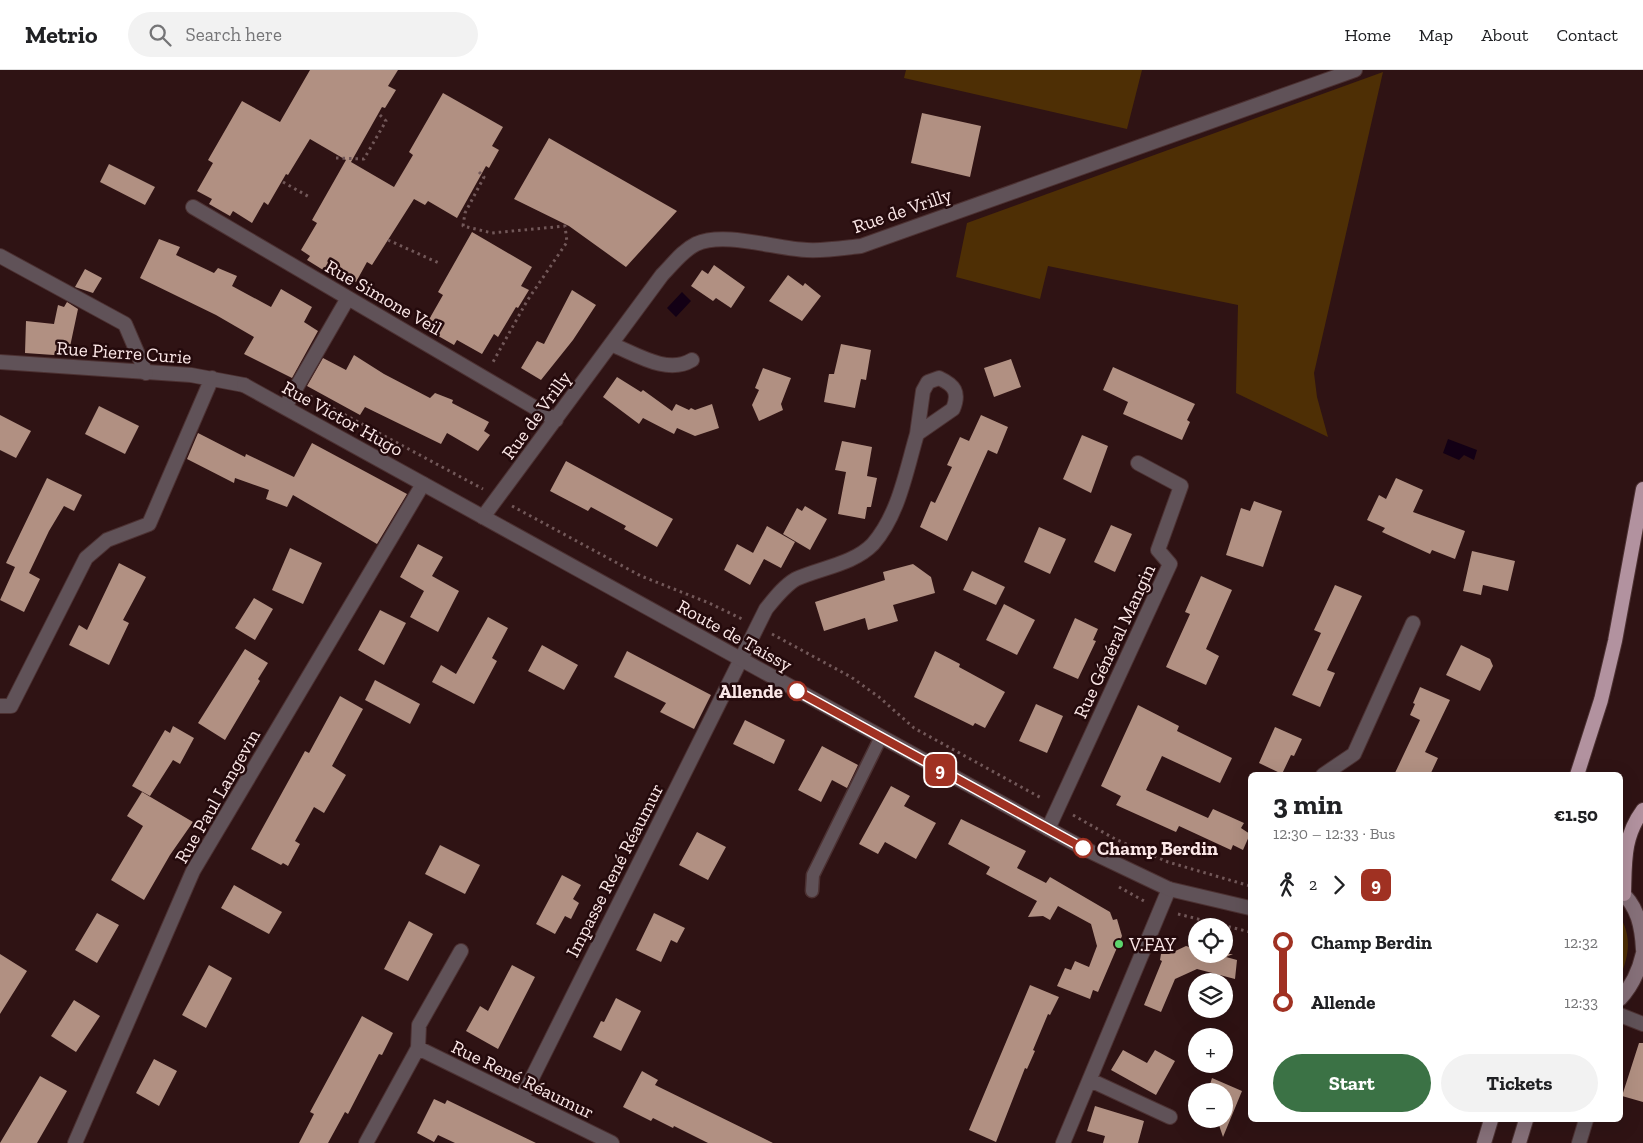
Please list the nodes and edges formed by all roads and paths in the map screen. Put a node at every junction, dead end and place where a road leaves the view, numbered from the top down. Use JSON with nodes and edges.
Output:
{"nodes":[{"id":1,"x":1355,"y":70,"type":"edge"},
{"id":2,"x":378,"y":114,"type":"dead end"},
{"id":3,"x":336,"y":158,"type":"dead end"},
{"id":4,"x":479,"y":172,"type":"dead end"},
{"id":5,"x":283,"y":182,"type":"dead end"},
{"id":6,"x":311,"y":198,"type":"dead end"},
{"id":7,"x":193,"y":207,"type":"dead end"},
{"id":8,"x":388,"y":240,"type":"dead end"},
{"id":9,"x":0,"y":256,"type":"edge"},
{"id":10,"x":441,"y":264,"type":"dead end"},
{"id":11,"x":348,"y":298,"type":"junction"},
{"id":12,"x":522,"y":299,"type":"dead end"},
{"id":13,"x":527,"y":301,"type":"junction"},
{"id":14,"x":611,"y":344,"type":"junction"},
{"id":15,"x":692,"y":360,"type":"dead end"},
{"id":16,"x":0,"y":362,"type":"edge"},
{"id":17,"x":146,"y":372,"type":"junction"},
{"id":18,"x":212,"y":378,"type":"junction"},
{"id":19,"x":484,"y":378,"type":"junction"},
{"id":20,"x":244,"y":385,"type":"joint"},
{"id":21,"x":296,"y":388,"type":"junction"},
{"id":22,"x":284,"y":407,"type":"junction"},
{"id":23,"x":556,"y":420,"type":"junction"},
{"id":24,"x":917,"y":434,"type":"dead end"},
{"id":25,"x":1138,"y":464,"type":"dead end"},
{"id":26,"x":423,"y":484,"type":"junction"},
{"id":27,"x":1643,"y":489,"type":"edge"},
{"id":28,"x":498,"y":498,"type":"junction"},
{"id":29,"x":483,"y":517,"type":"junction"},
{"id":30,"x":1413,"y":623,"type":"dead end"},
{"id":31,"x":757,"y":627,"type":"junction"},
{"id":32,"x":741,"y":659,"type":"junction"},
{"id":33,"x":0,"y":706,"type":"edge"},
{"id":34,"x":881,"y":737,"type":"junction"},
{"id":35,"x":1327,"y":772,"type":"edge"},
{"id":36,"x":1578,"y":772,"type":"edge"},
{"id":37,"x":1058,"y":806,"type":"junction"},
{"id":38,"x":1643,"y":810,"type":"edge"},
{"id":39,"x":1048,"y":829,"type":"junction"},
{"id":40,"x":1623,"y":880,"type":"edge"},
{"id":41,"x":1248,"y":885,"type":"edge"},
{"id":42,"x":1169,"y":889,"type":"junction"},
{"id":43,"x":812,"y":891,"type":"dead end"},
{"id":44,"x":1623,"y":893,"type":"edge"},
{"id":45,"x":1248,"y":905,"type":"edge"},
{"id":46,"x":461,"y":951,"type":"dead end"},
{"id":47,"x":1643,"y":951,"type":"edge"},
{"id":48,"x":1623,"y":996,"type":"edge"},
{"id":49,"x":1623,"y":1016,"type":"edge"},
{"id":50,"x":1643,"y":1024,"type":"edge"},
{"id":51,"x":418,"y":1048,"type":"junction"},
{"id":52,"x":1090,"y":1080,"type":"junction"},
{"id":53,"x":522,"y":1098,"type":"junction"},
{"id":54,"x":1170,"y":1117,"type":"dead end"},
{"id":55,"x":1490,"y":1122,"type":"edge"},
{"id":56,"x":1525,"y":1122,"type":"edge"},
{"id":57,"x":1585,"y":1122,"type":"edge"},
{"id":58,"x":75,"y":1143,"type":"edge"},
{"id":59,"x":366,"y":1143,"type":"edge"},
{"id":60,"x":612,"y":1143,"type":"edge"},
{"id":61,"x":1063,"y":1143,"type":"edge"},
{"id":62,"x":1484,"y":1143,"type":"edge"},
{"id":63,"x":1519,"y":1143,"type":"edge"},
{"id":64,"x":1579,"y":1143,"type":"edge"}],
"edges":[{"from":1,"to":14,"type":"street","name":"Rue de Vrilly"},
{"from":2,"to":3,"type":"path"},
{"from":4,"to":13,"type":"path"},
{"from":5,"to":6,"type":"path"},
{"from":7,"to":11,"type":"street","name":"Rue Simone Veil"},
{"from":8,"to":10,"type":"path"},
{"from":9,"to":17,"type":"street"},
{"from":11,"to":19,"type":"street","name":"Rue Simone Veil"},
{"from":11,"to":21,"type":"street"},
{"from":12,"to":13,"type":"path"},
{"from":13,"to":19,"type":"path"},
{"from":14,"to":15,"type":"street"},
{"from":14,"to":23,"type":"street","name":"Rue de Vrilly"},
{"from":16,"to":17,"type":"street","name":"Rue Pierre Curie"},
{"from":17,"to":18,"type":"street","name":"Rue Pierre Curie"},
{"from":18,"to":20,"type":"street","name":"Rue Pierre Curie"},
{"from":18,"to":33,"type":"street"},
{"from":19,"to":23,"type":"street","name":"Rue Simone Veil"},
{"from":20,"to":22,"type":"street","name":"Rue Victor Hugo"},
{"from":21,"to":22,"type":"street"},
{"from":21,"to":28,"type":"path"},
{"from":22,"to":26,"type":"street","name":"Rue Victor Hugo"},
{"from":23,"to":28,"type":"street","name":"Rue de Vrilly"},
{"from":24,"to":31,"type":"street","name":"Impasse René Réaumur"},
{"from":25,"to":37,"type":"street","name":"Rue Général Mangin"},
{"from":26,"to":29,"type":"street","name":"Route de Taissy"},
{"from":26,"to":58,"type":"street","name":"Rue Paul Langevin"},
{"from":27,"to":36,"type":"highway"},
{"from":28,"to":29,"type":"street","name":"Rue de Vrilly"},
{"from":28,"to":31,"type":"path"},
{"from":29,"to":32,"type":"street","name":"Route de Taissy"},
{"from":30,"to":35,"type":"street"},
{"from":31,"to":32,"type":"street","name":"Impasse René Réaumur"},
{"from":31,"to":37,"type":"path"},
{"from":32,"to":34,"type":"street","name":"Route de Taissy"},
{"from":32,"to":53,"type":"street","name":"Impasse René Réaumur"},
{"from":34,"to":39,"type":"street","name":"Route de Taissy"},
{"from":34,"to":43,"type":"lane"},
{"from":37,"to":39,"type":"street","name":"Rue Général Mangin"},
{"from":37,"to":41,"type":"path"},
{"from":38,"to":40,"type":"highway"},
{"from":39,"to":42,"type":"street","name":"Route de Taissy"},
{"from":42,"to":45,"type":"street","name":"Route de Taissy"},
{"from":42,"to":52,"type":"street"},
{"from":44,"to":47,"type":"main road"},
{"from":46,"to":51,"type":"street"},
{"from":47,"to":48,"type":"main road"},
{"from":49,"to":50,"type":"street"},
{"from":51,"to":53,"type":"street","name":"Rue René Réaumur"},
{"from":51,"to":59,"type":"street"},
{"from":52,"to":54,"type":"street"},
{"from":52,"to":61,"type":"street"},
{"from":53,"to":60,"type":"street","name":"Rue René Réaumur"},
{"from":55,"to":62,"type":"main road"},
{"from":56,"to":63,"type":"main road"},
{"from":57,"to":64,"type":"street"}]}
